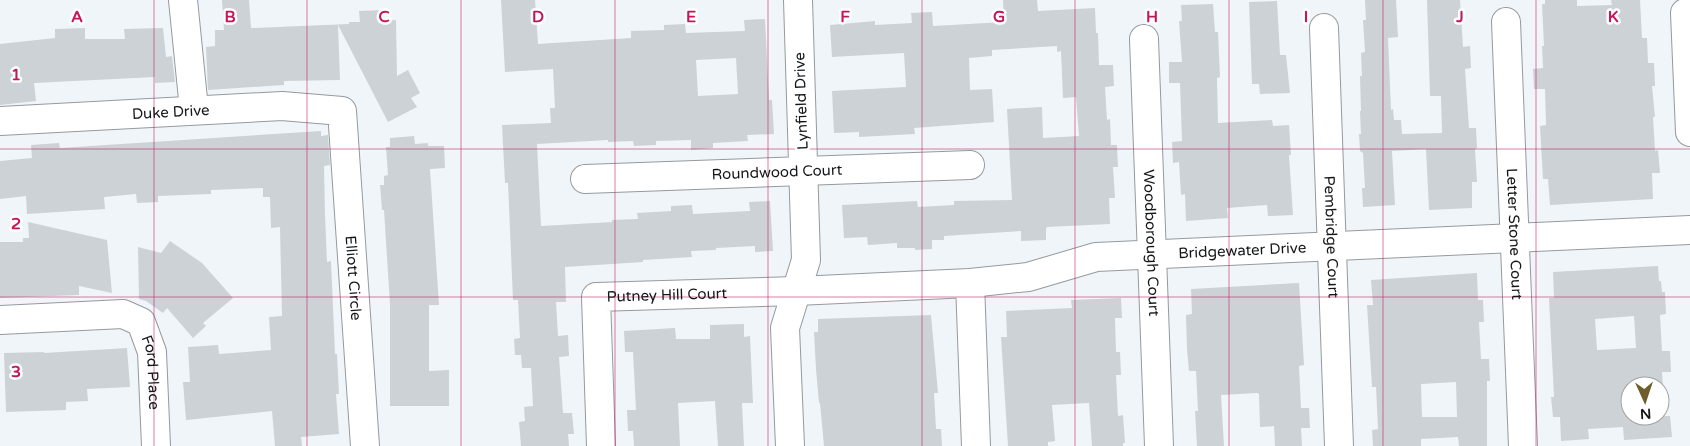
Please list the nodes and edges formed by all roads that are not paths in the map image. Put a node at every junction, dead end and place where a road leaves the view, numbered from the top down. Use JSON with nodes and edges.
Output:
{"nodes":[{"id":1,"x":182,"y":0,"type":"edge"},
{"id":2,"x":798,"y":0,"type":"edge"},
{"id":3,"x":1685,"y":13,"type":"dead end"},
{"id":4,"x":1506,"y":22,"type":"dead end"},
{"id":5,"x":1324,"y":28,"type":"dead end"},
{"id":6,"x":1144,"y":39,"type":"dead end"},
{"id":7,"x":194,"y":109,"type":"junction"},
{"id":8,"x":342,"y":111,"type":"joint"},
{"id":9,"x":0,"y":121,"type":"edge"},
{"id":10,"x":1690,"y":132,"type":"edge"},
{"id":11,"x":970,"y":165,"type":"dead end"},
{"id":12,"x":803,"y":171,"type":"junction"},
{"id":13,"x":585,"y":179,"type":"dead end"},
{"id":14,"x":1690,"y":230,"type":"edge"},
{"id":15,"x":1515,"y":238,"type":"junction"},
{"id":16,"x":1332,"y":246,"type":"junction"},
{"id":17,"x":1153,"y":254,"type":"junction"},
{"id":18,"x":970,"y":283,"type":"junction"},
{"id":19,"x":797,"y":291,"type":"junction"},
{"id":20,"x":0,"y":320,"type":"edge"},
{"id":21,"x":156,"y":446,"type":"edge"},
{"id":22,"x":365,"y":446,"type":"edge"},
{"id":23,"x":601,"y":446,"type":"edge"},
{"id":24,"x":790,"y":446,"type":"edge"},
{"id":25,"x":976,"y":446,"type":"edge"},
{"id":26,"x":1159,"y":446,"type":"edge"},
{"id":27,"x":1339,"y":446,"type":"edge"},
{"id":28,"x":1523,"y":446,"type":"edge"}],
"edges":[{"from":1,"to":7,"type":"street"},
{"from":2,"to":12,"type":"street","name":"Lynfield Drive"},
{"from":3,"to":10,"type":"street"},
{"from":4,"to":15,"type":"street","name":"Letter Stone Court"},
{"from":5,"to":16,"type":"street","name":"Pembridge Court"},
{"from":6,"to":17,"type":"street","name":"Woodborough Court"},
{"from":7,"to":8,"type":"street","name":"Duke Drive"},
{"from":7,"to":9,"type":"street","name":"Duke Drive"},
{"from":8,"to":22,"type":"street","name":"Elliott Circle"},
{"from":11,"to":12,"type":"street","name":"Roundwood Court"},
{"from":12,"to":13,"type":"street","name":"Roundwood Court"},
{"from":12,"to":19,"type":"street","name":"Lynfield Drive"},
{"from":14,"to":15,"type":"street","name":"Bridgewater Drive"},
{"from":15,"to":16,"type":"street","name":"Bridgewater Drive"},
{"from":15,"to":28,"type":"street","name":"Letter Stone Court"},
{"from":16,"to":17,"type":"street","name":"Bridgewater Drive"},
{"from":16,"to":27,"type":"street","name":"Pembridge Court"},
{"from":17,"to":18,"type":"street","name":"Bridgewater Drive"},
{"from":17,"to":26,"type":"street","name":"Woodborough Court"},
{"from":18,"to":19,"type":"street","name":"Bridgewater Drive"},
{"from":18,"to":25,"type":"street"},
{"from":19,"to":23,"type":"street","name":"Putney Hill Court"},
{"from":19,"to":24,"type":"street","name":"Lynfield Drive"},
{"from":20,"to":21,"type":"street","name":"Ford Place"}]}
